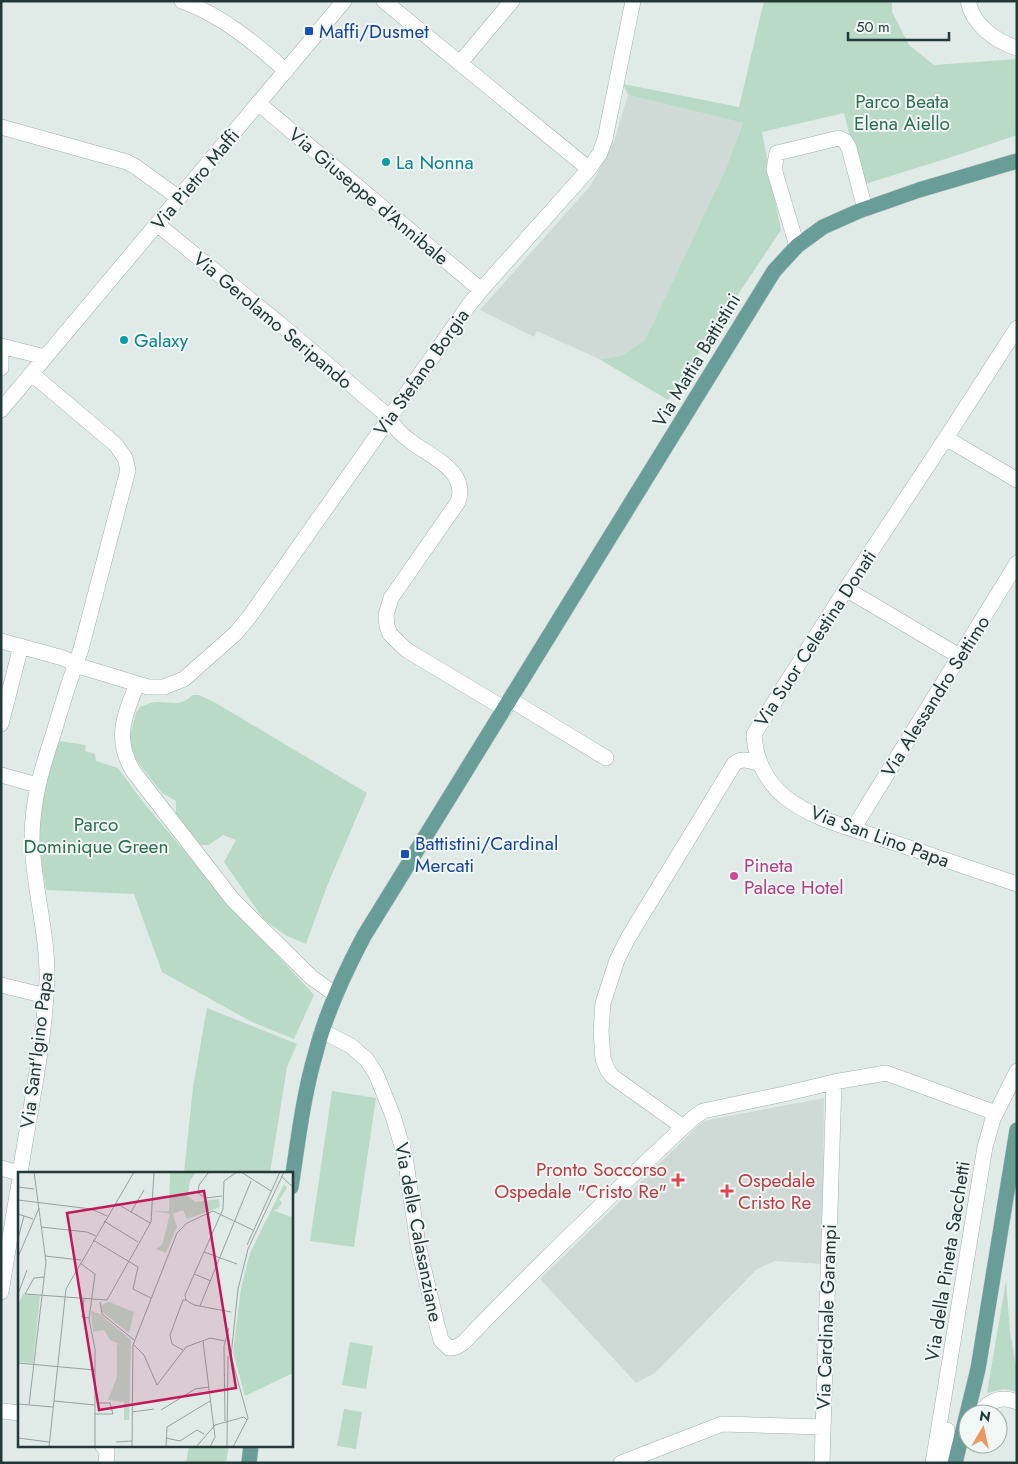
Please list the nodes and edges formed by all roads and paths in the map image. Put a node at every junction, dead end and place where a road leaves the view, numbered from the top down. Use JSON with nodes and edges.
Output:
{"nodes":[{"id":1,"x":182,"y":1,"type":"edge"},
{"id":2,"x":344,"y":1,"type":"edge"},
{"id":3,"x":384,"y":1,"type":"edge"},
{"id":4,"x":512,"y":1,"type":"edge"},
{"id":5,"x":633,"y":1,"type":"edge"},
{"id":6,"x":968,"y":1,"type":"edge"},
{"id":7,"x":1017,"y":48,"type":"edge"},
{"id":8,"x":460,"y":63,"type":"junction"},
{"id":9,"x":286,"y":71,"type":"junction"},
{"id":10,"x":258,"y":103,"type":"junction"},
{"id":11,"x":1,"y":127,"type":"edge"},
{"id":12,"x":1017,"y":161,"type":"edge"},
{"id":13,"x":589,"y":169,"type":"junction"},
{"id":14,"x":179,"y":198,"type":"junction"},
{"id":15,"x":865,"y":209,"type":"junction"},
{"id":16,"x":157,"y":224,"type":"junction"},
{"id":17,"x":797,"y":246,"type":"junction"},
{"id":18,"x":481,"y":290,"type":"junction"},
{"id":19,"x":1017,"y":328,"type":"edge"},
{"id":20,"x":1,"y":347,"type":"edge"},
{"id":21,"x":45,"y":357,"type":"junction"},
{"id":22,"x":1,"y":368,"type":"edge"},
{"id":23,"x":32,"y":374,"type":"junction"},
{"id":24,"x":1,"y":410,"type":"edge"},
{"id":25,"x":388,"y":417,"type":"junction"},
{"id":26,"x":946,"y":438,"type":"junction"},
{"id":27,"x":1017,"y":480,"type":"edge"},
{"id":28,"x":1017,"y":563,"type":"edge"},
{"id":29,"x":846,"y":589,"type":"junction"},
{"id":30,"x":1,"y":641,"type":"edge"},
{"id":31,"x":21,"y":646,"type":"junction"},
{"id":32,"x":959,"y":656,"type":"junction"},
{"id":33,"x":75,"y":663,"type":"junction"},
{"id":34,"x":137,"y":684,"type":"junction"},
{"id":35,"x":508,"y":704,"type":"junction"},
{"id":36,"x":1,"y":724,"type":"edge"},
{"id":37,"x":606,"y":758,"type":"dead end"},
{"id":38,"x":760,"y":764,"type":"junction"},
{"id":39,"x":1,"y":775,"type":"edge"},
{"id":40,"x":37,"y":785,"type":"junction"},
{"id":41,"x":853,"y":829,"type":"junction"},
{"id":42,"x":1017,"y":884,"type":"edge"},
{"id":43,"x":1,"y":985,"type":"edge"},
{"id":44,"x":336,"y":995,"type":"junction"},
{"id":45,"x":46,"y":996,"type":"junction"},
{"id":46,"x":322,"y":1031,"type":"junction"},
{"id":47,"x":1017,"y":1071,"type":"edge"},
{"id":48,"x":834,"y":1082,"type":"junction"},
{"id":49,"x":996,"y":1113,"type":"junction"},
{"id":50,"x":684,"y":1127,"type":"junction"},
{"id":51,"x":1017,"y":1130,"type":"edge"},
{"id":52,"x":1,"y":1168,"type":"edge"},
{"id":53,"x":18,"y":1172,"type":"edge"},
{"id":54,"x":20,"y":1172,"type":"edge"},
{"id":55,"x":292,"y":1181,"type":"edge"},
{"id":56,"x":18,"y":1189,"type":"edge"},
{"id":57,"x":1,"y":1292,"type":"edge"},
{"id":58,"x":948,"y":1381,"type":"junction"},
{"id":59,"x":1017,"y":1402,"type":"edge"},
{"id":60,"x":970,"y":1404,"type":"edge"},
{"id":61,"x":988,"y":1404,"type":"edge"},
{"id":62,"x":4,"y":1410,"type":"dead end"},
{"id":63,"x":18,"y":1413,"type":"edge"},
{"id":64,"x":823,"y":1427,"type":"junction"},
{"id":65,"x":103,"y":1446,"type":"edge"},
{"id":66,"x":251,"y":1446,"type":"edge"},
{"id":67,"x":106,"y":1463,"type":"edge"},
{"id":68,"x":249,"y":1463,"type":"edge"},
{"id":69,"x":621,"y":1463,"type":"edge"},
{"id":70,"x":822,"y":1463,"type":"edge"},
{"id":71,"x":933,"y":1463,"type":"edge"},
{"id":72,"x":946,"y":1463,"type":"edge"}],
"edges":[{"from":1,"to":9,"type":"street"},
{"from":2,"to":9,"type":"street","name":"Via Pietro Maffi"},
{"from":3,"to":8,"type":"street"},
{"from":4,"to":8,"type":"street"},
{"from":5,"to":13,"type":"street","name":"Via Stefano Borgia"},
{"from":6,"to":7,"type":"street"},
{"from":8,"to":13,"type":"street"},
{"from":9,"to":10,"type":"street","name":"Via Pietro Maffi"},
{"from":10,"to":14,"type":"street","name":"Via Pietro Maffi"},
{"from":10,"to":18,"type":"street","name":"Via Giuseppe d'Annibale"},
{"from":11,"to":14,"type":"street"},
{"from":12,"to":15,"type":"main road","name":"Via Mattia Battistini"},
{"from":13,"to":18,"type":"street","name":"Via Stefano Borgia"},
{"from":14,"to":16,"type":"street","name":"Via Pietro Maffi"},
{"from":15,"to":17,"type":"main road","name":"Via Mattia Battistini"},
{"from":15,"to":17,"type":"street"},
{"from":16,"to":21,"type":"street","name":"Via Pietro Maffi"},
{"from":16,"to":25,"type":"street","name":"Via Gerolamo Seripando"},
{"from":17,"to":35,"type":"main road","name":"Via Mattia Battistini"},
{"from":18,"to":25,"type":"street","name":"Via Stefano Borgia"},
{"from":19,"to":26,"type":"street","name":"Via Suor Celestina Donati"},
{"from":20,"to":21,"type":"street"},
{"from":20,"to":22,"type":"street"},
{"from":21,"to":23,"type":"street","name":"Via Pietro Maffi"},
{"from":23,"to":24,"type":"street","name":"Via Pietro Maffi"},
{"from":23,"to":33,"type":"street","name":"Via Sant'Igino Papa"},
{"from":25,"to":34,"type":"street","name":"Via Stefano Borgia"},
{"from":25,"to":35,"type":"street","name":"Via Gerolamo Seripando"},
{"from":26,"to":27,"type":"street"},
{"from":26,"to":29,"type":"street","name":"Via Suor Celestina Donati"},
{"from":28,"to":32,"type":"street","name":"Via Alessandro Settimo"},
{"from":29,"to":32,"type":"street"},
{"from":29,"to":38,"type":"street","name":"Via Suor Celestina Donati"},
{"from":30,"to":31,"type":"street","name":"Via Stefano Borgia"},
{"from":31,"to":33,"type":"street","name":"Via Stefano Borgia"},
{"from":31,"to":36,"type":"street"},
{"from":32,"to":41,"type":"street","name":"Via Alessandro Settimo"},
{"from":33,"to":34,"type":"street","name":"Via Stefano Borgia"},
{"from":33,"to":40,"type":"street","name":"Via Sant'Igino Papa"},
{"from":34,"to":44,"type":"street"},
{"from":35,"to":37,"type":"street"},
{"from":35,"to":44,"type":"main road","name":"Via Mattia Battistini"},
{"from":38,"to":41,"type":"street","name":"Via San Lino Papa"},
{"from":38,"to":50,"type":"street"},
{"from":39,"to":40,"type":"street"},
{"from":40,"to":45,"type":"street","name":"Via Sant'Igino Papa"},
{"from":41,"to":42,"type":"street","name":"Via San Lino Papa"},
{"from":43,"to":45,"type":"street"},
{"from":44,"to":46,"type":"main road","name":"Via Mattia Battistini"},
{"from":45,"to":54,"type":"street","name":"Via Sant'Igino Papa"},
{"from":46,"to":50,"type":"street","name":"Via delle Calasanziane"},
{"from":46,"to":55,"type":"main road","name":"Via Mattia Battistini"},
{"from":47,"to":49,"type":"street","name":"Via della Pineta Sacchetti"},
{"from":48,"to":49,"type":"street","name":"Via delle Calasanziane"},
{"from":48,"to":50,"type":"street","name":"Via delle Calasanziane"},
{"from":48,"to":64,"type":"street","name":"Via Cardinale Garampi"},
{"from":49,"to":58,"type":"street","name":"Via della Pineta Sacchetti"},
{"from":51,"to":60,"type":"main road"},
{"from":52,"to":53,"type":"street"},
{"from":56,"to":57,"type":"street"},
{"from":58,"to":71,"type":"street","name":"Via della Pineta Sacchetti"},
{"from":58,"to":72,"type":"street"},
{"from":59,"to":61,"type":"street"},
{"from":62,"to":63,"type":"street"},
{"from":64,"to":69,"type":"street"},
{"from":64,"to":70,"type":"street","name":"Via Cardinale Garampi"},
{"from":65,"to":67,"type":"street"},
{"from":66,"to":68,"type":"main road"}]}
